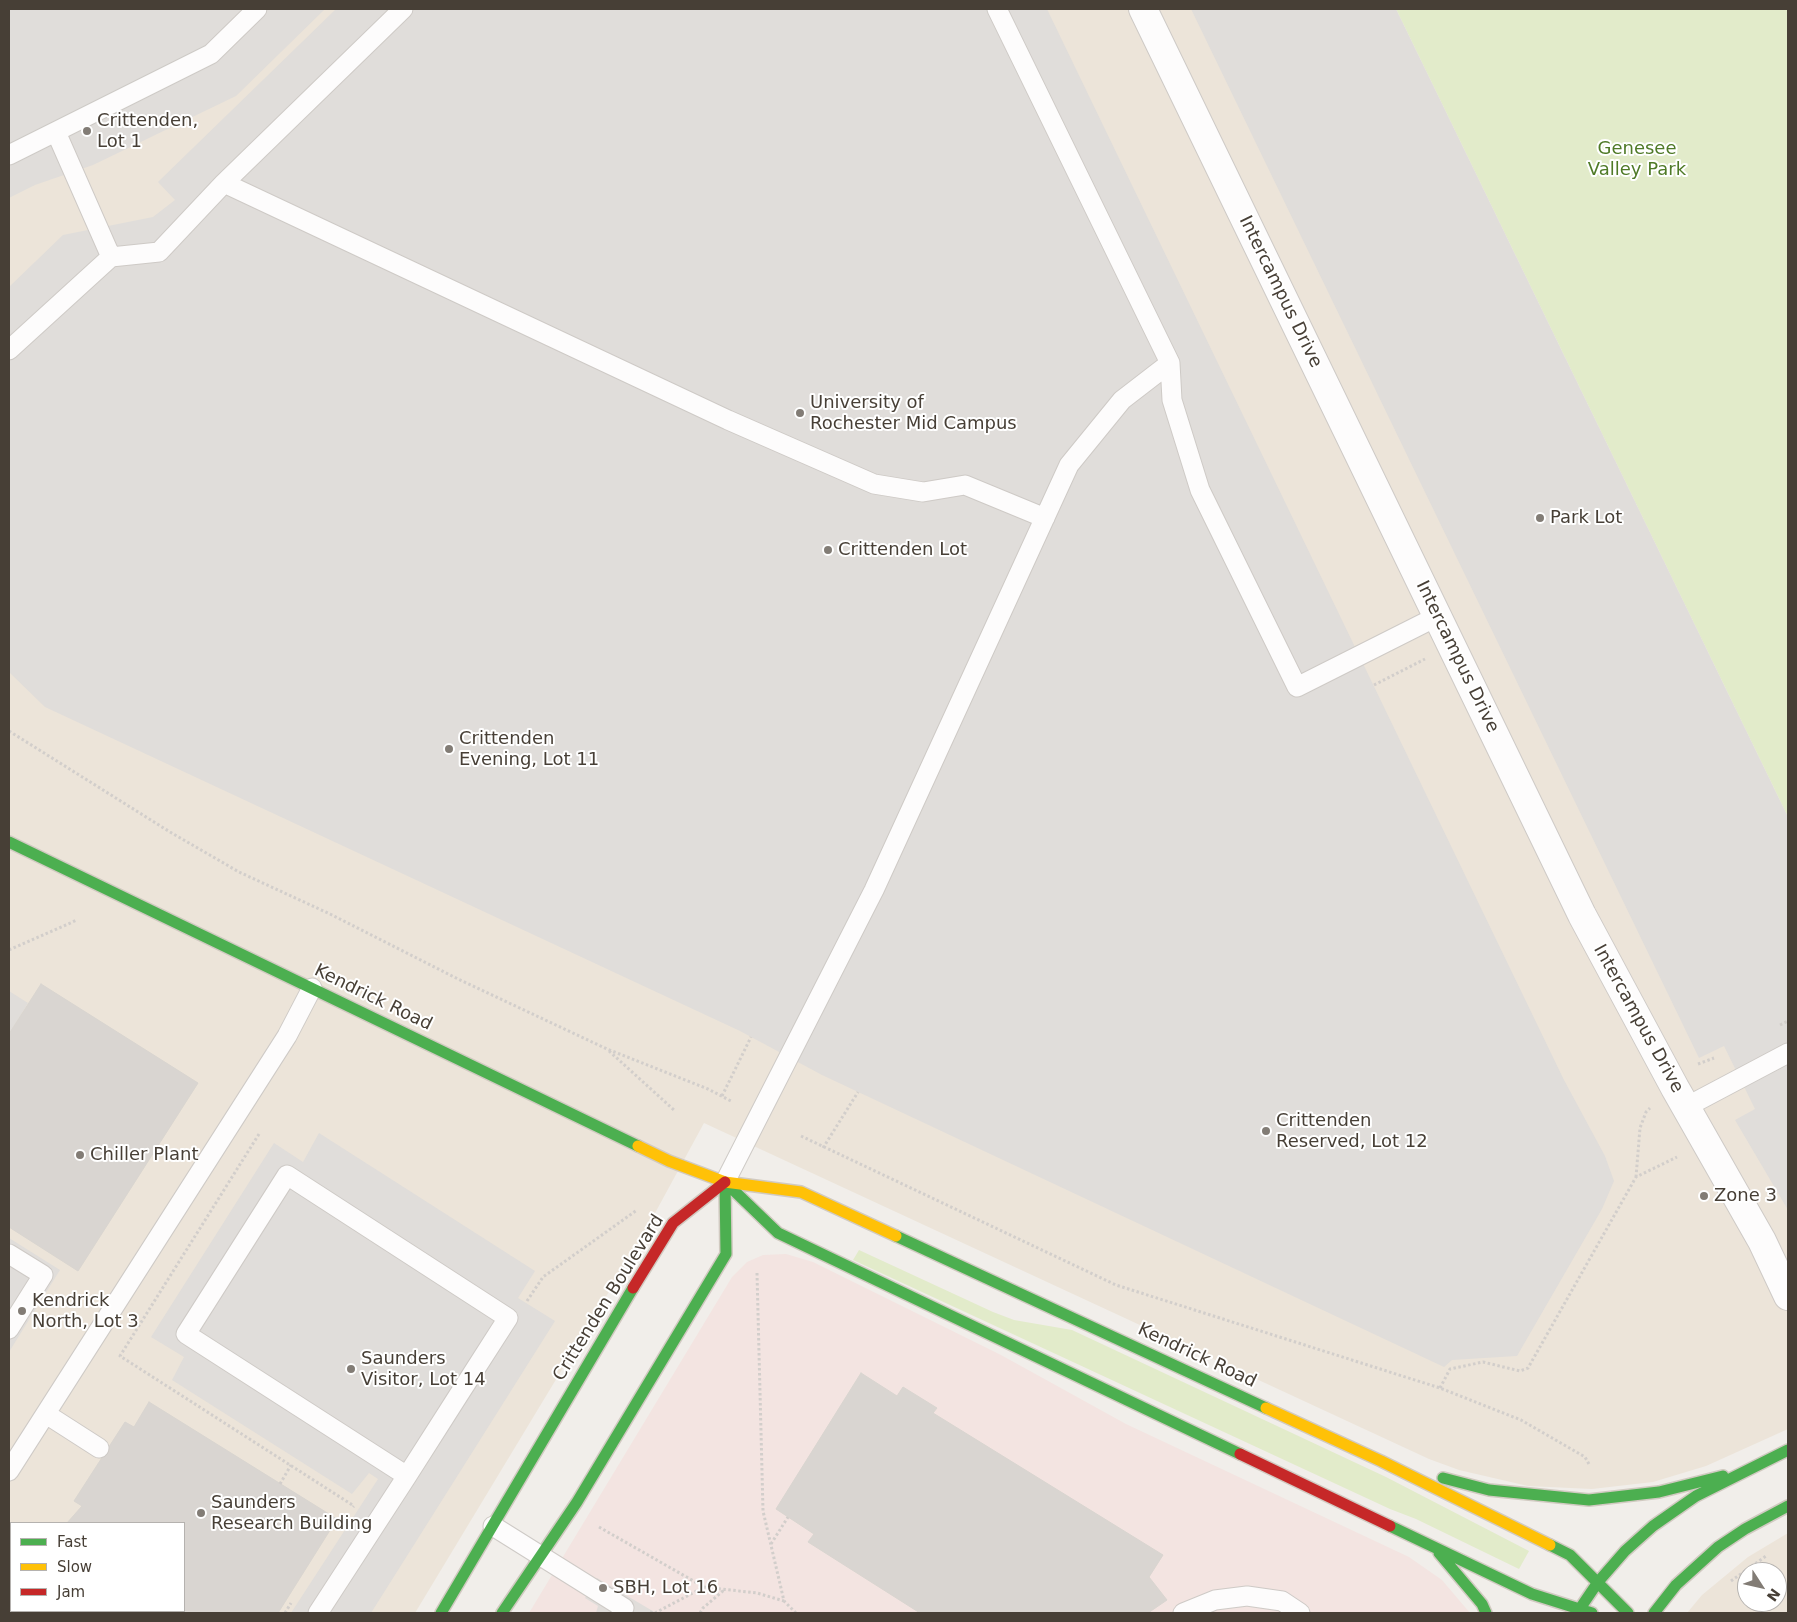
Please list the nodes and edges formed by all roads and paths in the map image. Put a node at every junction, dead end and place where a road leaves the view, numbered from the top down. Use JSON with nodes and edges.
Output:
{"nodes":[{"id":1,"x":257,"y":9,"type":"edge"},
{"id":2,"x":403,"y":9,"type":"edge"},
{"id":3,"x":997,"y":9,"type":"edge"},
{"id":4,"x":1143,"y":9,"type":"edge"},
{"id":5,"x":56,"y":132,"type":"junction"},
{"id":6,"x":9,"y":155,"type":"edge"},
{"id":7,"x":224,"y":183,"type":"junction"},
{"id":8,"x":111,"y":257,"type":"junction"},
{"id":9,"x":9,"y":350,"type":"edge"},
{"id":10,"x":1170,"y":363,"type":"junction"},
{"id":11,"x":1045,"y":518,"type":"junction"},
{"id":12,"x":1438,"y":616,"type":"junction"},
{"id":13,"x":1430,"y":656,"type":"dead end"},
{"id":14,"x":1374,"y":685,"type":"dead end"},
{"id":15,"x":9,"y":732,"type":"edge"},
{"id":16,"x":9,"y":842,"type":"edge"},
{"id":17,"x":77,"y":920,"type":"dead end"},
{"id":18,"x":9,"y":950,"type":"edge"},
{"id":19,"x":312,"y":988,"type":"junction"},
{"id":20,"x":751,"y":1037,"type":"dead end"},
{"id":21,"x":607,"y":1049,"type":"junction"},
{"id":22,"x":1788,"y":1053,"type":"edge"},
{"id":23,"x":1718,"y":1057,"type":"dead end"},
{"id":24,"x":1698,"y":1064,"type":"dead end"},
{"id":25,"x":858,"y":1092,"type":"dead end"},
{"id":26,"x":722,"y":1096,"type":"junction"},
{"id":27,"x":731,"y":1101,"type":"dead end"},
{"id":28,"x":1652,"y":1106,"type":"dead end"},
{"id":29,"x":1686,"y":1107,"type":"junction"},
{"id":30,"x":674,"y":1110,"type":"dead end"},
{"id":31,"x":801,"y":1136,"type":"dead end"},
{"id":32,"x":823,"y":1148,"type":"junction"},
{"id":33,"x":1679,"y":1156,"type":"dead end"},
{"id":34,"x":1636,"y":1177,"type":"junction"},
{"id":35,"x":724,"y":1182,"type":"junction"},
{"id":36,"x":637,"y":1210,"type":"dead end"},
{"id":37,"x":9,"y":1254,"type":"edge"},
{"id":38,"x":757,"y":1273,"type":"dead end"},
{"id":39,"x":1788,"y":1296,"type":"edge"},
{"id":40,"x":526,"y":1303,"type":"dead end"},
{"id":41,"x":9,"y":1329,"type":"edge"},
{"id":42,"x":1440,"y":1388,"type":"junction"},
{"id":43,"x":46,"y":1414,"type":"junction"},
{"id":44,"x":100,"y":1448,"type":"dead end"},
{"id":45,"x":1788,"y":1450,"type":"edge"},
{"id":46,"x":1381,"y":1461,"type":"junction"},
{"id":47,"x":292,"y":1465,"type":"dead end"},
{"id":48,"x":1590,"y":1466,"type":"dead end"},
{"id":49,"x":1755,"y":1466,"type":"junction"},
{"id":50,"x":9,"y":1471,"type":"edge"},
{"id":51,"x":407,"y":1476,"type":"junction"},
{"id":52,"x":280,"y":1484,"type":"dead end"},
{"id":53,"x":1788,"y":1506,"type":"edge"},
{"id":54,"x":788,"y":1516,"type":"dead end"},
{"id":55,"x":493,"y":1526,"type":"junction"},
{"id":56,"x":598,"y":1527,"type":"dead end"},
{"id":57,"x":771,"y":1544,"type":"junction"},
{"id":58,"x":1434,"y":1546,"type":"junction"},
{"id":59,"x":1773,"y":1551,"type":"dead end"},
{"id":60,"x":541,"y":1555,"type":"junction"},
{"id":61,"x":1598,"y":1582,"type":"junction"},
{"id":62,"x":1729,"y":1582,"type":"dead end"},
{"id":63,"x":704,"y":1587,"type":"junction"},
{"id":64,"x":724,"y":1589,"type":"junction"},
{"id":65,"x":784,"y":1601,"type":"junction"},
{"id":66,"x":623,"y":1610,"type":"edge"},
{"id":67,"x":1578,"y":1611,"type":"edge"},
{"id":68,"x":318,"y":1613,"type":"edge"},
{"id":69,"x":440,"y":1613,"type":"edge"},
{"id":70,"x":502,"y":1613,"type":"edge"},
{"id":71,"x":700,"y":1613,"type":"edge"},
{"id":72,"x":796,"y":1613,"type":"edge"},
{"id":73,"x":1183,"y":1613,"type":"edge"},
{"id":74,"x":1300,"y":1613,"type":"edge"},
{"id":75,"x":1486,"y":1613,"type":"edge"},
{"id":76,"x":1592,"y":1613,"type":"edge"},
{"id":77,"x":1628,"y":1613,"type":"edge"},
{"id":78,"x":1654,"y":1613,"type":"edge"}],
"edges":[{"from":1,"to":5,"type":"lane"},
{"from":2,"to":7,"type":"lane"},
{"from":3,"to":10,"type":"lane"},
{"from":4,"to":12,"type":"street","name":"Intercampus Drive"},
{"from":5,"to":6,"type":"lane"},
{"from":5,"to":8,"type":"lane"},
{"from":7,"to":8,"type":"lane"},
{"from":7,"to":11,"type":"lane"},
{"from":8,"to":9,"type":"lane"},
{"from":10,"to":11,"type":"lane"},
{"from":10,"to":12,"type":"lane"},
{"from":11,"to":35,"type":"lane"},
{"from":12,"to":29,"type":"street","name":"Intercampus Drive"},
{"from":13,"to":14,"type":"path"},
{"from":15,"to":21,"type":"path"},
{"from":16,"to":19,"type":"street","name":"Kendrick Road"},
{"from":17,"to":18,"type":"path"},
{"from":19,"to":35,"type":"street","name":"Kendrick Road"},
{"from":19,"to":43,"type":"lane"},
{"from":20,"to":26,"type":"path"},
{"from":21,"to":26,"type":"path"},
{"from":21,"to":30,"type":"path"},
{"from":22,"to":29,"type":"lane"},
{"from":23,"to":24,"type":"path"},
{"from":25,"to":32,"type":"path"},
{"from":26,"to":27,"type":"path"},
{"from":28,"to":34,"type":"path"},
{"from":29,"to":39,"type":"street","name":"Intercampus Drive"},
{"from":31,"to":32,"type":"path"},
{"from":32,"to":42,"type":"path"},
{"from":33,"to":34,"type":"path"},
{"from":34,"to":42,"type":"path"},
{"from":35,"to":46,"type":"street","name":"Kendrick Road"},
{"from":35,"to":55,"type":"street","name":"Crittenden Boulevard"},
{"from":35,"to":58,"type":"street","name":"Kendrick Road"},
{"from":35,"to":60,"type":"street"},
{"from":36,"to":40,"type":"path"},
{"from":37,"to":41,"type":"lane"},
{"from":38,"to":57,"type":"path"},
{"from":42,"to":48,"type":"path"},
{"from":43,"to":44,"type":"lane"},
{"from":43,"to":50,"type":"lane"},
{"from":45,"to":49,"type":"street"},
{"from":46,"to":49,"type":"street"},
{"from":46,"to":61,"type":"street","name":"Kendrick Road"},
{"from":47,"to":52,"type":"path"},
{"from":49,"to":61,"type":"street"},
{"from":51,"to":51,"type":"lane"},
{"from":51,"to":68,"type":"lane"},
{"from":53,"to":78,"type":"street"},
{"from":54,"to":57,"type":"path"},
{"from":55,"to":60,"type":"lane"},
{"from":55,"to":69,"type":"street","name":"Crittenden Boulevard"},
{"from":56,"to":63,"type":"path"},
{"from":57,"to":65,"type":"path"},
{"from":58,"to":67,"type":"street","name":"Kendrick Road"},
{"from":58,"to":75,"type":"street"},
{"from":59,"to":62,"type":"path"},
{"from":60,"to":66,"type":"lane"},
{"from":60,"to":70,"type":"street"},
{"from":61,"to":67,"type":"street"},
{"from":61,"to":77,"type":"street","name":"Kendrick Road"},
{"from":63,"to":64,"type":"path"},
{"from":63,"to":66,"type":"path"},
{"from":64,"to":65,"type":"path"},
{"from":64,"to":71,"type":"path"},
{"from":65,"to":72,"type":"path"},
{"from":67,"to":76,"type":"street","name":"Kendrick Road"},
{"from":73,"to":74,"type":"lane"}]}
